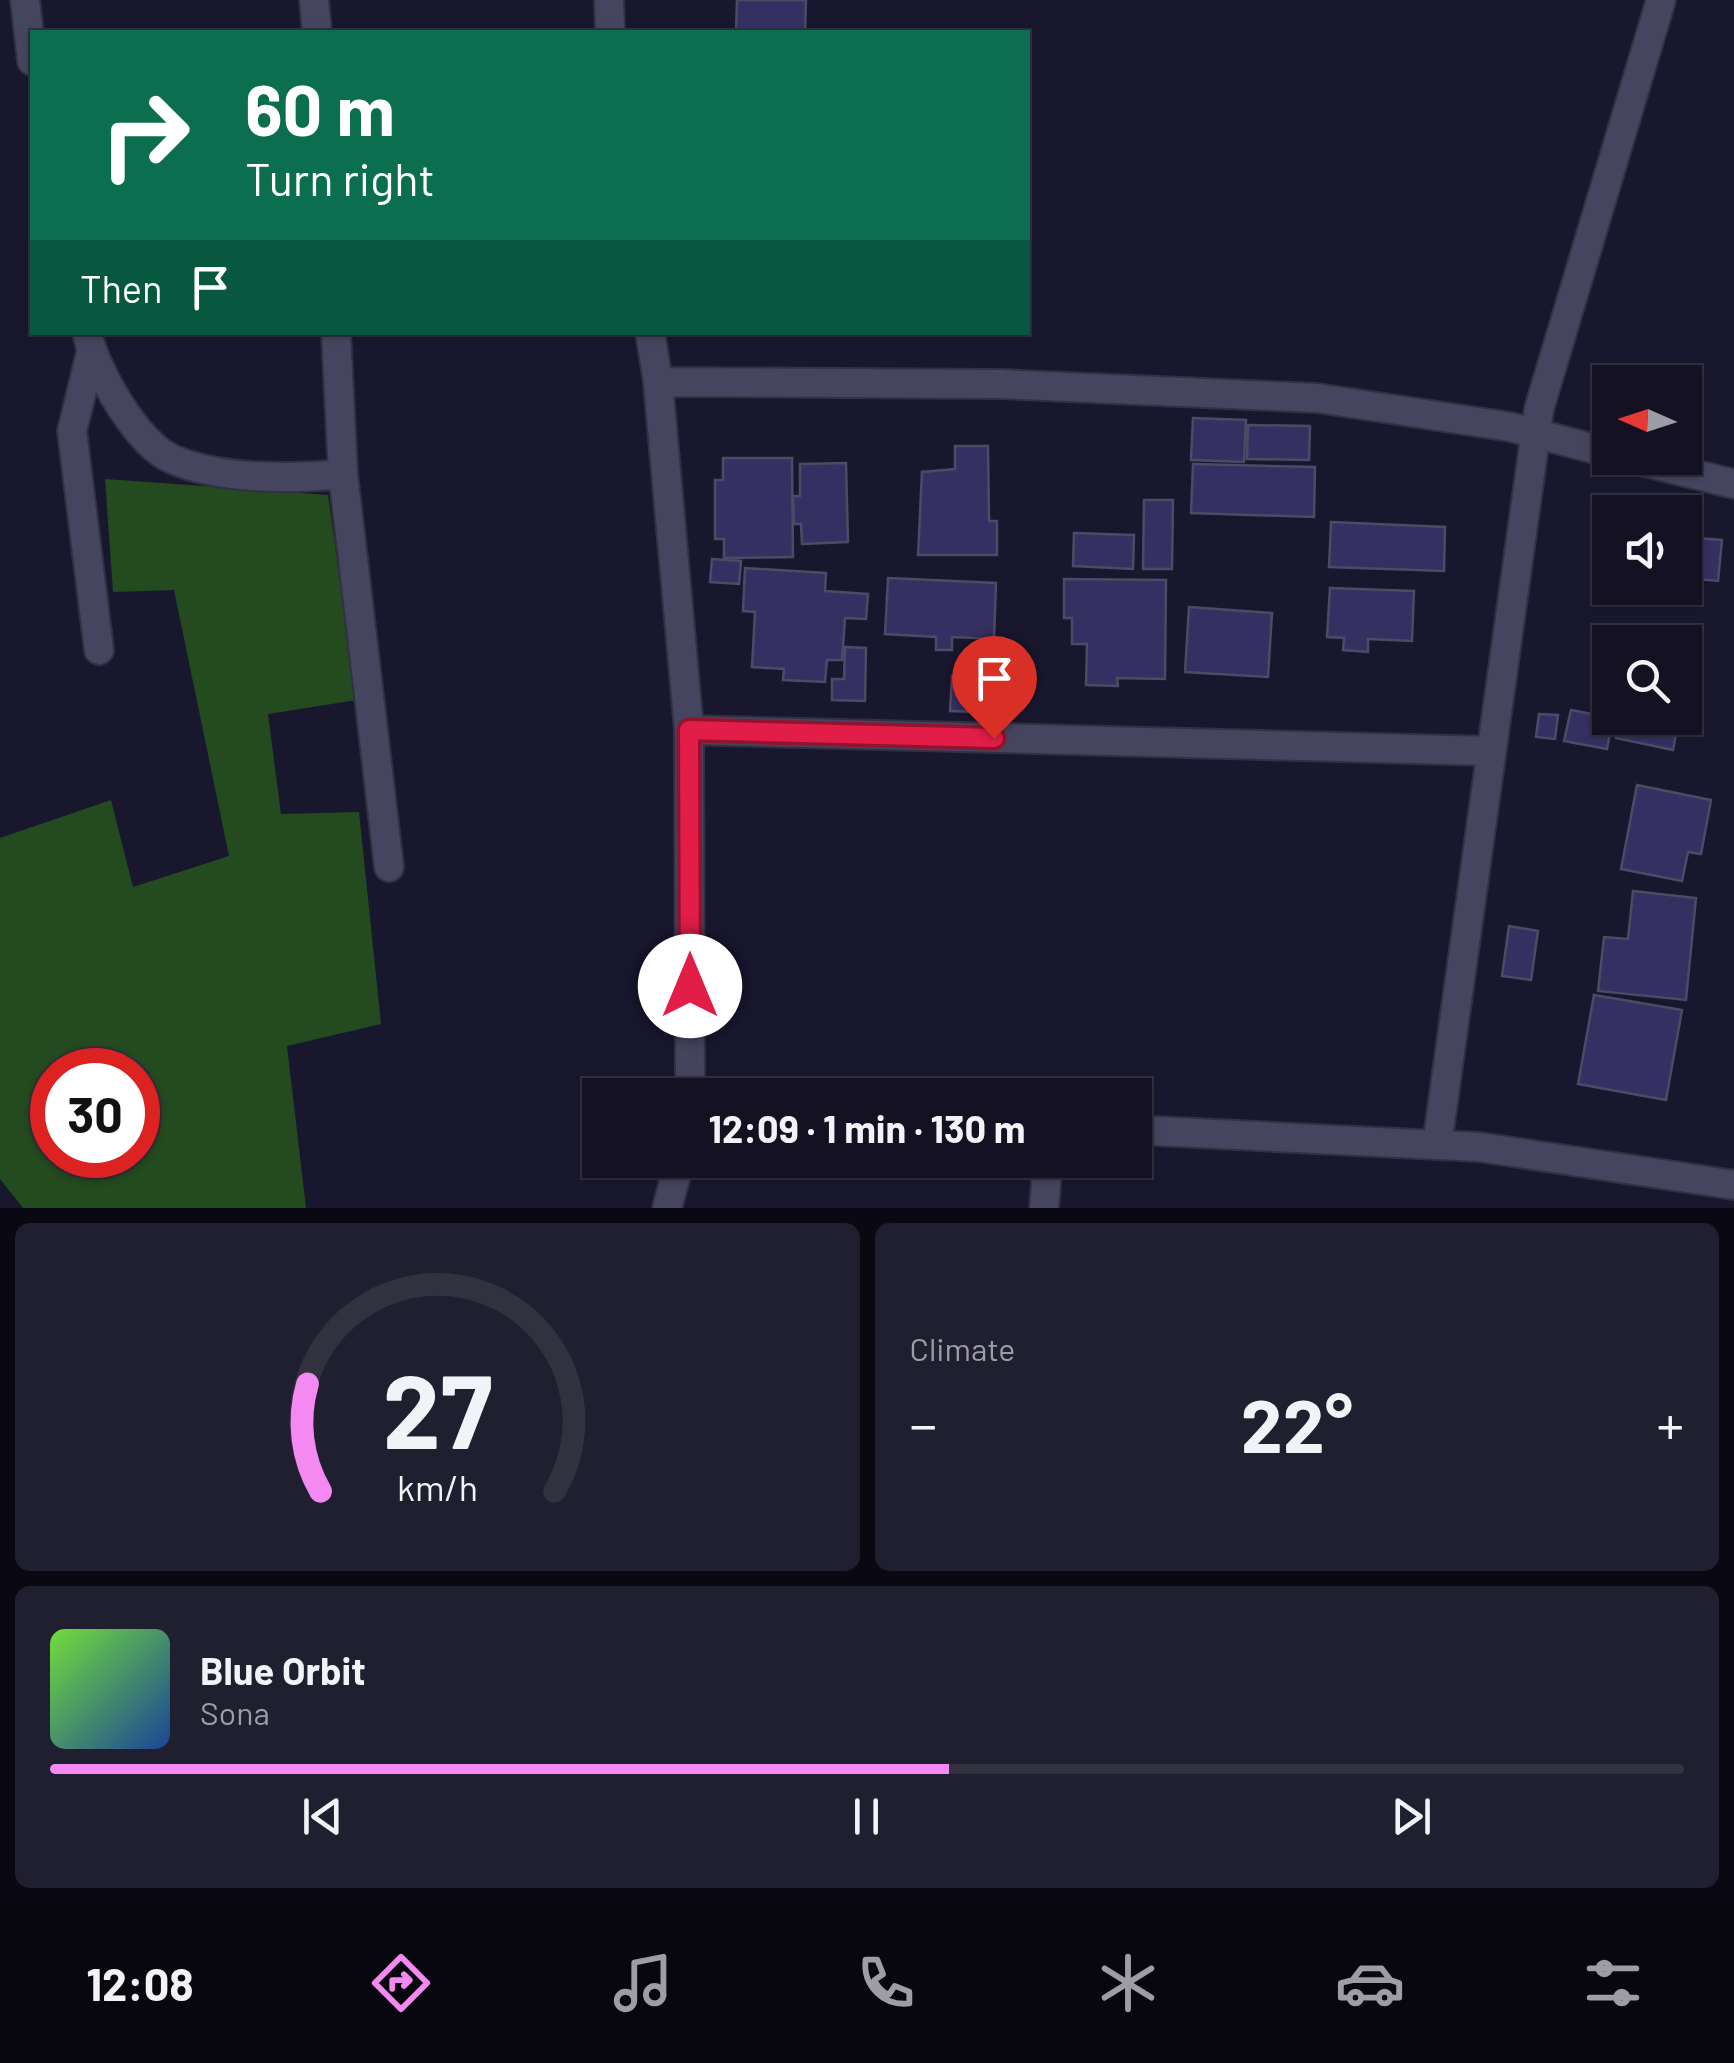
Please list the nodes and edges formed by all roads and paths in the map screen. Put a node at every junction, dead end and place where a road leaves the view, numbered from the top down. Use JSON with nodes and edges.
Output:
{"nodes":[{"id":1,"x":25,"y":0,"type":"edge"},
{"id":2,"x":314,"y":0,"type":"edge"},
{"id":3,"x":608,"y":0,"type":"edge"},
{"id":4,"x":1661,"y":0,"type":"edge"},
{"id":5,"x":317,"y":30,"type":"edge"},
{"id":6,"x":610,"y":30,"type":"edge"},
{"id":7,"x":30,"y":44,"type":"edge"},
{"id":8,"x":336,"y":335,"type":"edge"},
{"id":9,"x":650,"y":335,"type":"edge"},
{"id":10,"x":89,"y":343,"type":"edge"},
{"id":11,"x":658,"y":382,"type":"junction"},
{"id":12,"x":1536,"y":434,"type":"junction"},
{"id":13,"x":1592,"y":448,"type":"edge"},
{"id":14,"x":343,"y":474,"type":"junction"},
{"id":15,"x":1697,"y":475,"type":"edge"},
{"id":16,"x":1734,"y":484,"type":"edge"},
{"id":17,"x":99,"y":650,"type":"dead end"},
{"id":18,"x":689,"y":730,"type":"junction"},
{"id":19,"x":1492,"y":751,"type":"junction"},
{"id":20,"x":389,"y":867,"type":"dead end"},
{"id":21,"x":690,"y":1078,"type":"edge"},
{"id":22,"x":1152,"y":1131,"type":"edge"},
{"id":23,"x":1437,"y":1145,"type":"junction"},
{"id":24,"x":675,"y":1178,"type":"edge"},
{"id":25,"x":1046,"y":1178,"type":"edge"},
{"id":26,"x":1734,"y":1185,"type":"edge"},
{"id":27,"x":667,"y":1208,"type":"edge"},
{"id":28,"x":1044,"y":1208,"type":"edge"}],
"edges":[{"from":1,"to":7,"type":"street"},
{"from":2,"to":5,"type":"street"},
{"from":3,"to":6,"type":"street"},
{"from":4,"to":12,"type":"street"},
{"from":8,"to":14,"type":"street"},
{"from":9,"to":11,"type":"street"},
{"from":10,"to":14,"type":"street"},
{"from":10,"to":17,"type":"street"},
{"from":11,"to":12,"type":"street"},
{"from":11,"to":18,"type":"street"},
{"from":12,"to":13,"type":"street"},
{"from":12,"to":19,"type":"street"},
{"from":14,"to":20,"type":"street"},
{"from":15,"to":16,"type":"street"},
{"from":18,"to":19,"type":"street"},
{"from":18,"to":21,"type":"street"},
{"from":19,"to":23,"type":"street"},
{"from":22,"to":23,"type":"street"},
{"from":23,"to":26,"type":"street"},
{"from":24,"to":27,"type":"street"},
{"from":25,"to":28,"type":"street"}]}
